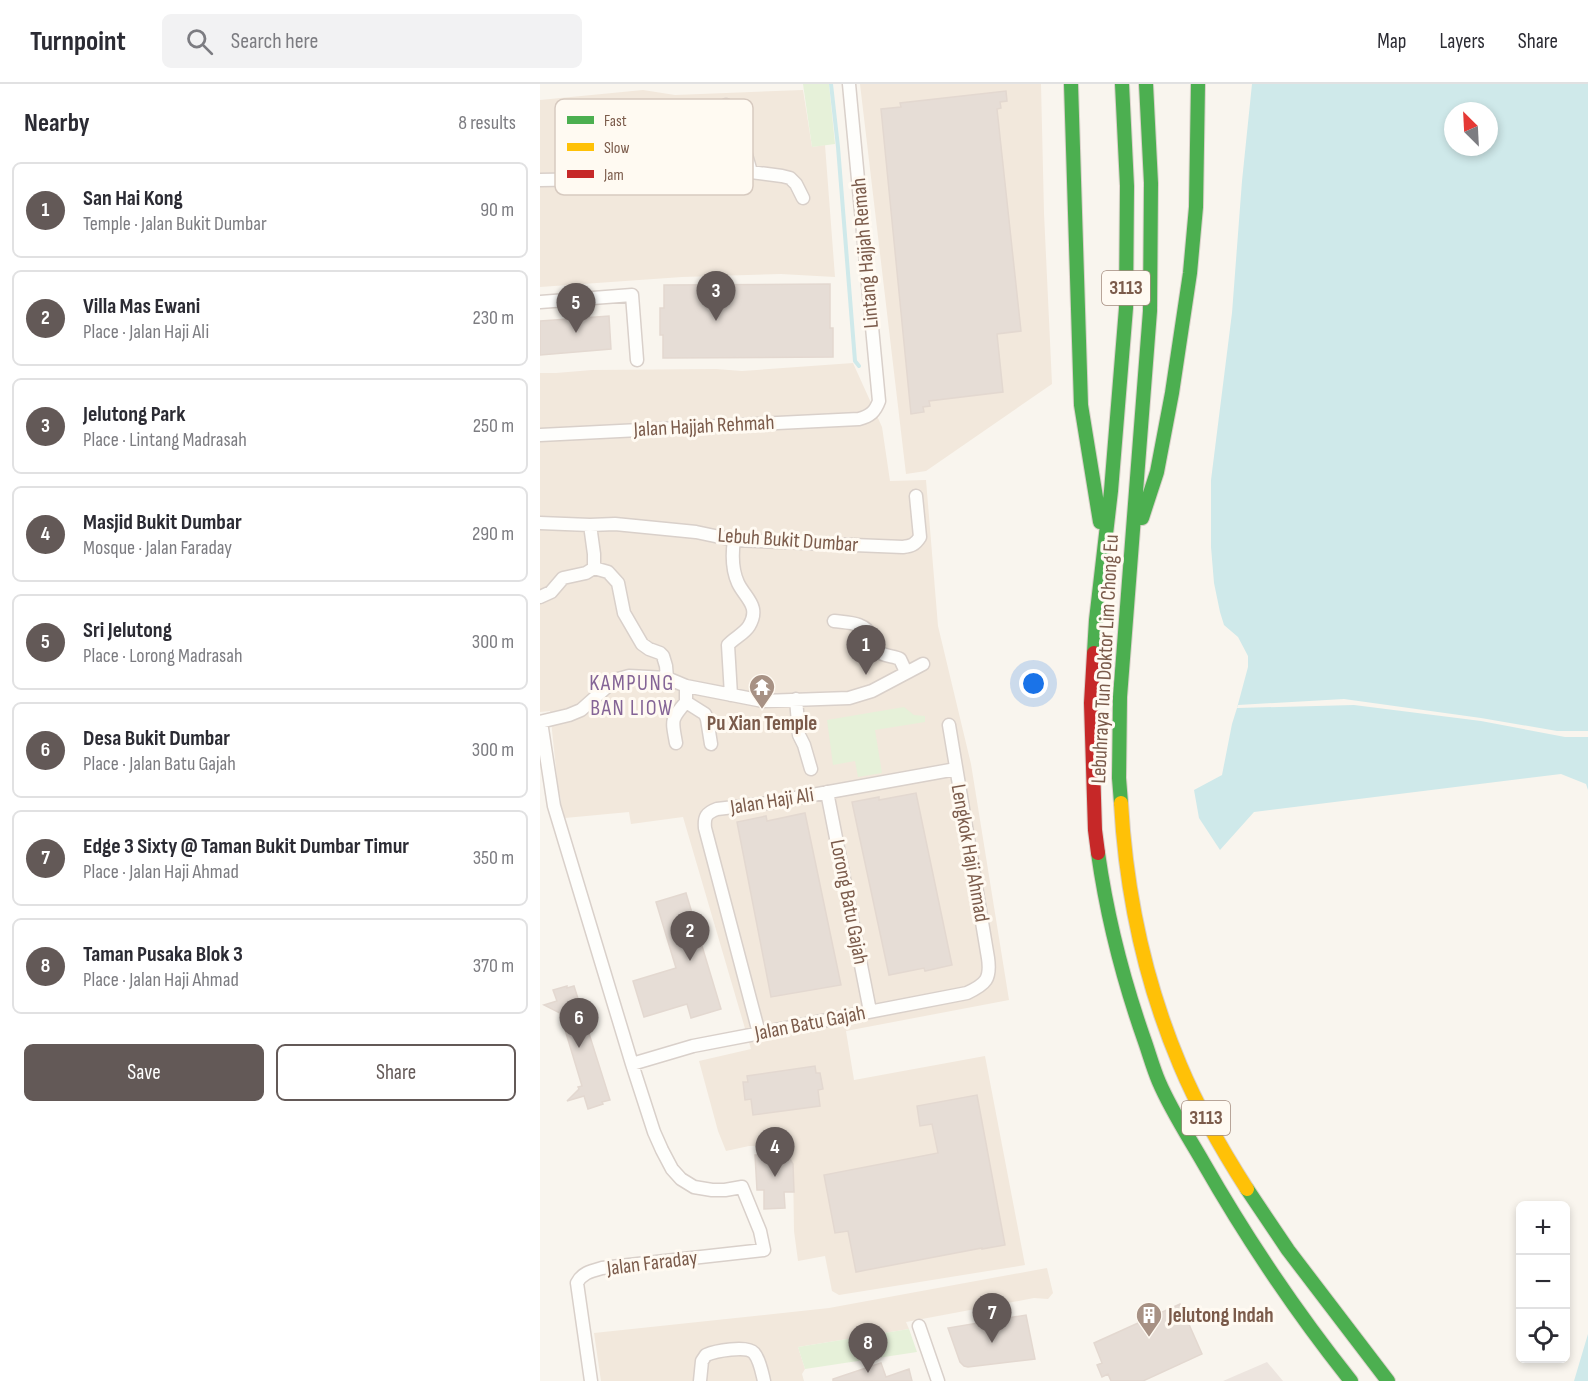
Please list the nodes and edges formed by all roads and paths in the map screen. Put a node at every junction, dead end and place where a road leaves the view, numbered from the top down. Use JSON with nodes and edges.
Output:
{"nodes":[{"id":1,"x":849,"y":84,"type":"edge"},
{"id":2,"x":1071,"y":84,"type":"edge"},
{"id":3,"x":1122,"y":84,"type":"edge"},
{"id":4,"x":1146,"y":84,"type":"edge"},
{"id":5,"x":1198,"y":84,"type":"edge"},
{"id":6,"x":753,"y":172,"type":"edge"},
{"id":7,"x":540,"y":180,"type":"edge"},
{"id":8,"x":555,"y":180,"type":"edge"},
{"id":9,"x":803,"y":198,"type":"dead end"},
{"id":10,"x":540,"y":302,"type":"edge"},
{"id":11,"x":637,"y":360,"type":"dead end"},
{"id":12,"x":867,"y":416,"type":"joint"},
{"id":13,"x":540,"y":435,"type":"edge"},
{"id":14,"x":916,"y":496,"type":"dead end"},
{"id":15,"x":540,"y":523,"type":"edge"},
{"id":16,"x":590,"y":525,"type":"junction"},
{"id":17,"x":734,"y":540,"type":"junction"},
{"id":18,"x":1105,"y":548,"type":"junction"},
{"id":19,"x":1131,"y":551,"type":"junction"},
{"id":20,"x":594,"y":568,"type":"junction"},
{"id":21,"x":540,"y":597,"type":"edge"},
{"id":22,"x":834,"y":621,"type":"dead end"},
{"id":23,"x":923,"y":664,"type":"dead end"},
{"id":24,"x":906,"y":672,"type":"junction"},
{"id":25,"x":667,"y":678,"type":"junction"},
{"id":26,"x":686,"y":686,"type":"junction"},
{"id":27,"x":731,"y":695,"type":"junction"},
{"id":28,"x":796,"y":699,"type":"junction"},
{"id":29,"x":686,"y":702,"type":"junction"},
{"id":30,"x":540,"y":722,"type":"edge"},
{"id":31,"x":949,"y":725,"type":"dead end"},
{"id":32,"x":676,"y":743,"type":"dead end"},
{"id":33,"x":711,"y":744,"type":"dead end"},
{"id":34,"x":811,"y":769,"type":"dead end"},
{"id":35,"x":956,"y":769,"type":"junction"},
{"id":36,"x":827,"y":792,"type":"junction"},
{"id":37,"x":987,"y":980,"type":"joint"},
{"id":38,"x":870,"y":1011,"type":"junction"},
{"id":39,"x":759,"y":1033,"type":"junction"},
{"id":40,"x":632,"y":1064,"type":"junction"},
{"id":41,"x":919,"y":1326,"type":"dead end"},
{"id":42,"x":591,"y":1381,"type":"edge"},
{"id":43,"x":700,"y":1381,"type":"edge"},
{"id":44,"x":764,"y":1381,"type":"edge"},
{"id":45,"x":938,"y":1381,"type":"edge"},
{"id":46,"x":1351,"y":1381,"type":"edge"},
{"id":47,"x":1388,"y":1381,"type":"edge"}],
"edges":[{"from":1,"to":12,"type":"street","name":"Lintang Hajjah Remah"},
{"from":2,"to":18,"type":"highway"},
{"from":3,"to":18,"type":"highway","name":"Lebuhraya Tun Doktor Lim Chong Eu","number":"3113"},
{"from":4,"to":19,"type":"highway","name":"Lebuhraya Tun Doktor Lim Chong Eu","number":"3113"},
{"from":5,"to":19,"type":"highway"},
{"from":6,"to":9,"type":"street"},
{"from":7,"to":8,"type":"street"},
{"from":10,"to":11,"type":"street"},
{"from":12,"to":13,"type":"street","name":"Jalan Hajjah Rehmah"},
{"from":14,"to":17,"type":"street","name":"Lebuh Bukit Dumbar"},
{"from":15,"to":16,"type":"street","name":"Lebuh Bukit Dumbar"},
{"from":16,"to":17,"type":"street","name":"Lebuh Bukit Dumbar"},
{"from":16,"to":20,"type":"street"},
{"from":17,"to":27,"type":"street"},
{"from":18,"to":46,"type":"highway","name":"Lebuhraya Tun Doktor Lim Chong Eu","number":"3113"},
{"from":19,"to":47,"type":"highway","name":"Lebuhraya Tun Doktor Lim Chong Eu","number":"3113"},
{"from":20,"to":21,"type":"street"},
{"from":20,"to":25,"type":"street"},
{"from":22,"to":24,"type":"street"},
{"from":23,"to":24,"type":"street"},
{"from":24,"to":28,"type":"street"},
{"from":25,"to":26,"type":"street"},
{"from":25,"to":30,"type":"street"},
{"from":26,"to":27,"type":"street"},
{"from":26,"to":29,"type":"street"},
{"from":27,"to":28,"type":"street"},
{"from":28,"to":34,"type":"street"},
{"from":29,"to":32,"type":"street"},
{"from":29,"to":33,"type":"street"},
{"from":30,"to":40,"type":"street"},
{"from":31,"to":35,"type":"street","name":"Lengkok Haji Ahmad"},
{"from":35,"to":36,"type":"street","name":"Jalan Haji Ali"},
{"from":35,"to":37,"type":"street","name":"Lengkok Haji Ahmad"},
{"from":36,"to":38,"type":"street","name":"Lorong Batu Gajah"},
{"from":36,"to":39,"type":"street","name":"Jalan Haji Ali"},
{"from":37,"to":38,"type":"street","name":"Jalan Batu Gajah"},
{"from":38,"to":39,"type":"street","name":"Jalan Batu Gajah"},
{"from":39,"to":40,"type":"street","name":"Jalan Batu Gajah"},
{"from":40,"to":42,"type":"street","name":"Jalan Faraday"},
{"from":41,"to":45,"type":"street"},
{"from":43,"to":44,"type":"street"}]}
